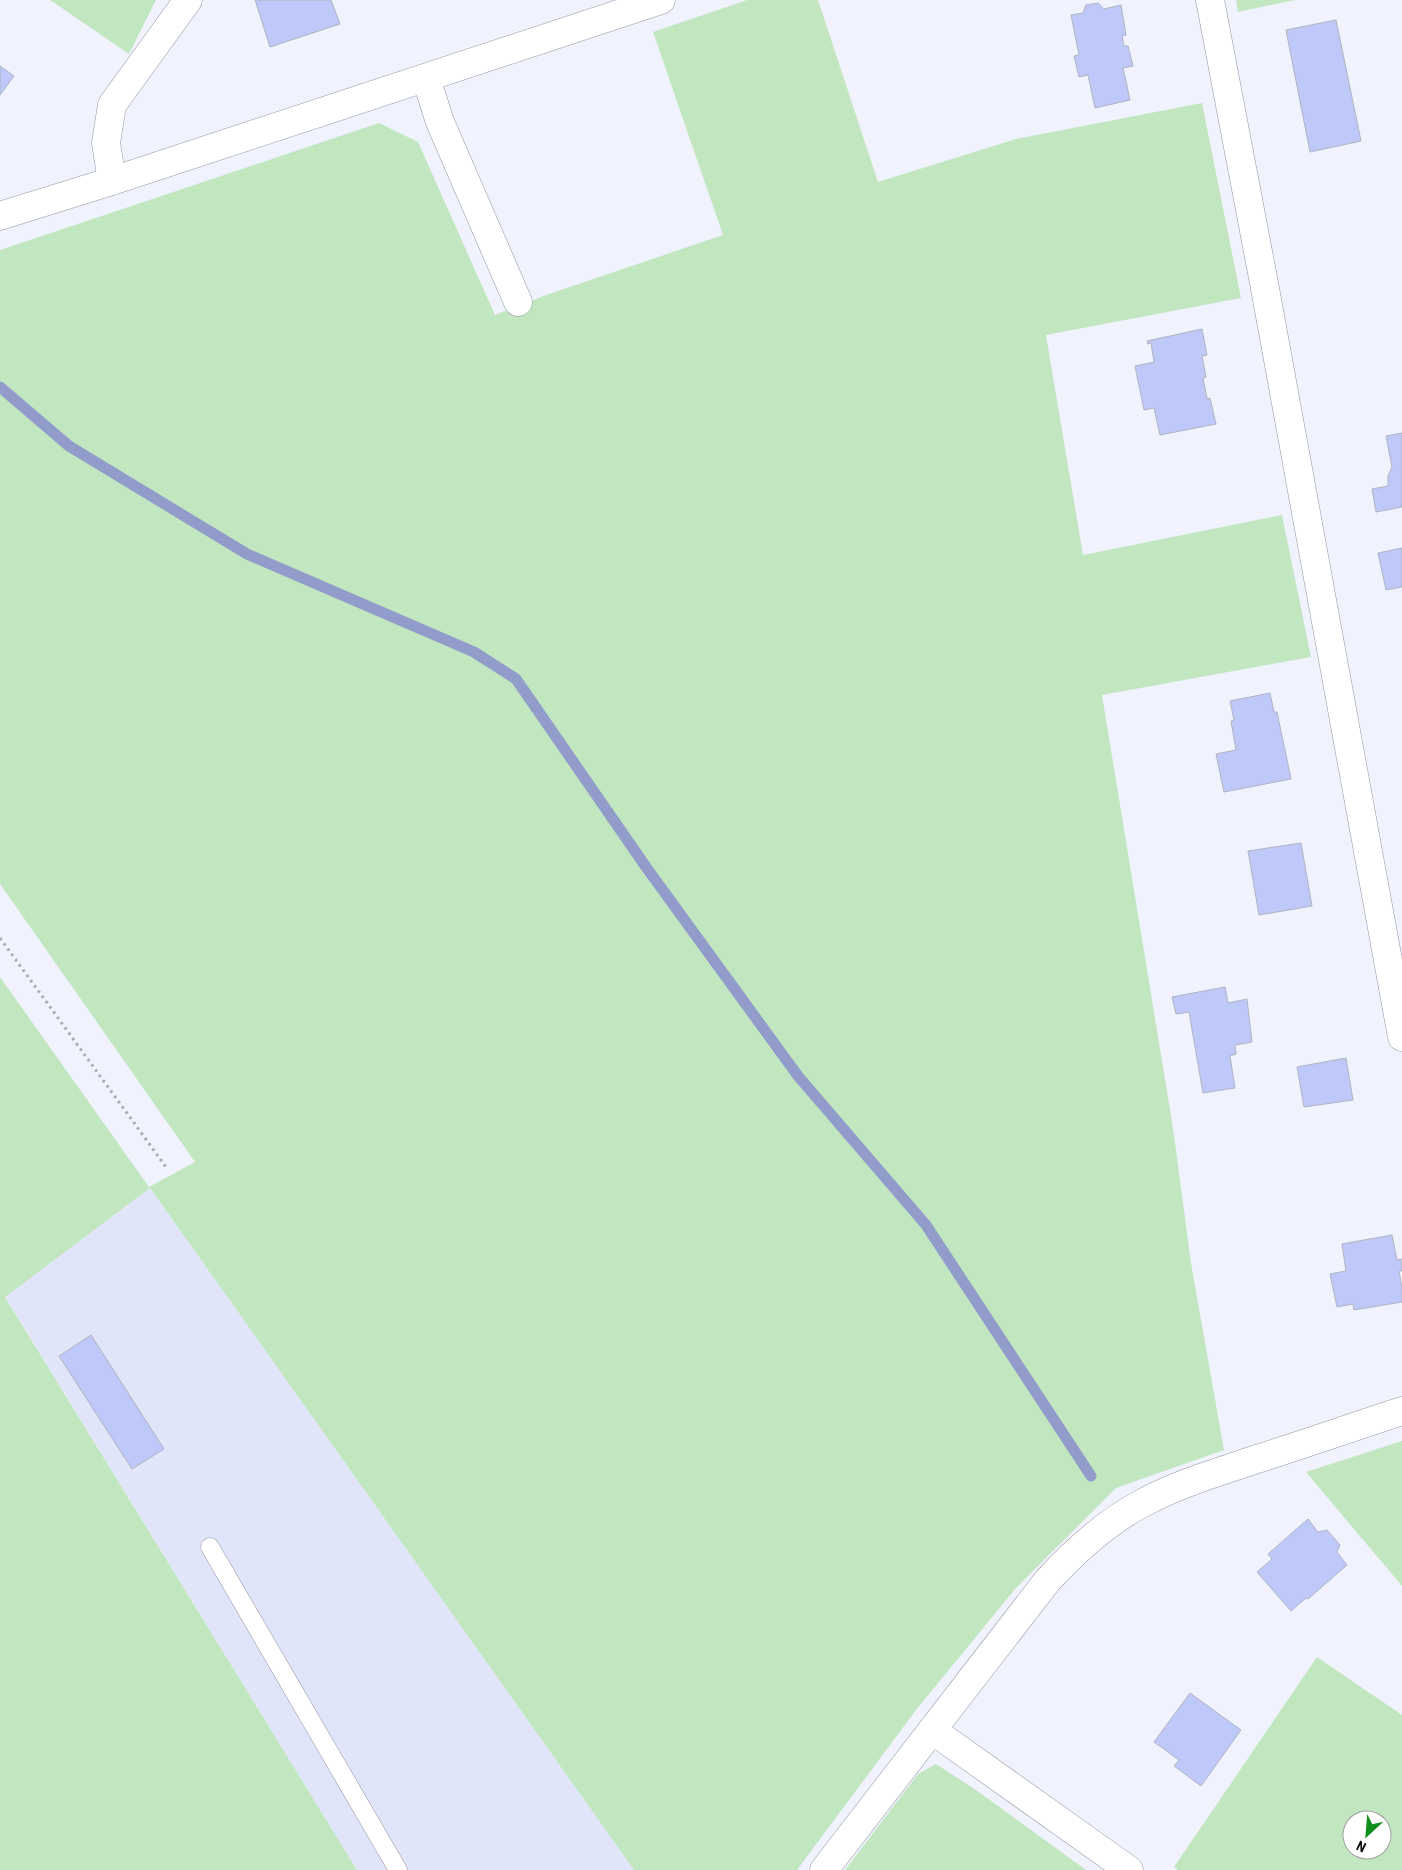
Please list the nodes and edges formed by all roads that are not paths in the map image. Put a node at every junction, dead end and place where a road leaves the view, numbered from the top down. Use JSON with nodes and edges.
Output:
{"nodes":[{"id":1,"x":188,"y":0,"type":"edge"},
{"id":2,"x":661,"y":0,"type":"edge"},
{"id":3,"x":1210,"y":0,"type":"edge"},
{"id":4,"x":426,"y":78,"type":"junction"},
{"id":5,"x":112,"y":181,"type":"junction"},
{"id":6,"x":0,"y":216,"type":"edge"},
{"id":7,"x":518,"y":302,"type":"dead end"},
{"id":8,"x":1402,"y":1038,"type":"edge"},
{"id":9,"x":1402,"y":1411,"type":"edge"},
{"id":10,"x":210,"y":1547,"type":"dead end"},
{"id":11,"x":932,"y":1730,"type":"junction"},
{"id":12,"x":398,"y":1870,"type":"edge"},
{"id":13,"x":824,"y":1870,"type":"edge"},
{"id":14,"x":1129,"y":1870,"type":"edge"}],
"edges":[{"from":1,"to":5,"type":"street"},
{"from":2,"to":4,"type":"street"},
{"from":3,"to":8,"type":"street"},
{"from":4,"to":5,"type":"street"},
{"from":4,"to":7,"type":"street"},
{"from":5,"to":6,"type":"street"},
{"from":9,"to":11,"type":"street"},
{"from":10,"to":12,"type":"lane"},
{"from":11,"to":13,"type":"street"},
{"from":11,"to":14,"type":"street"}]}
